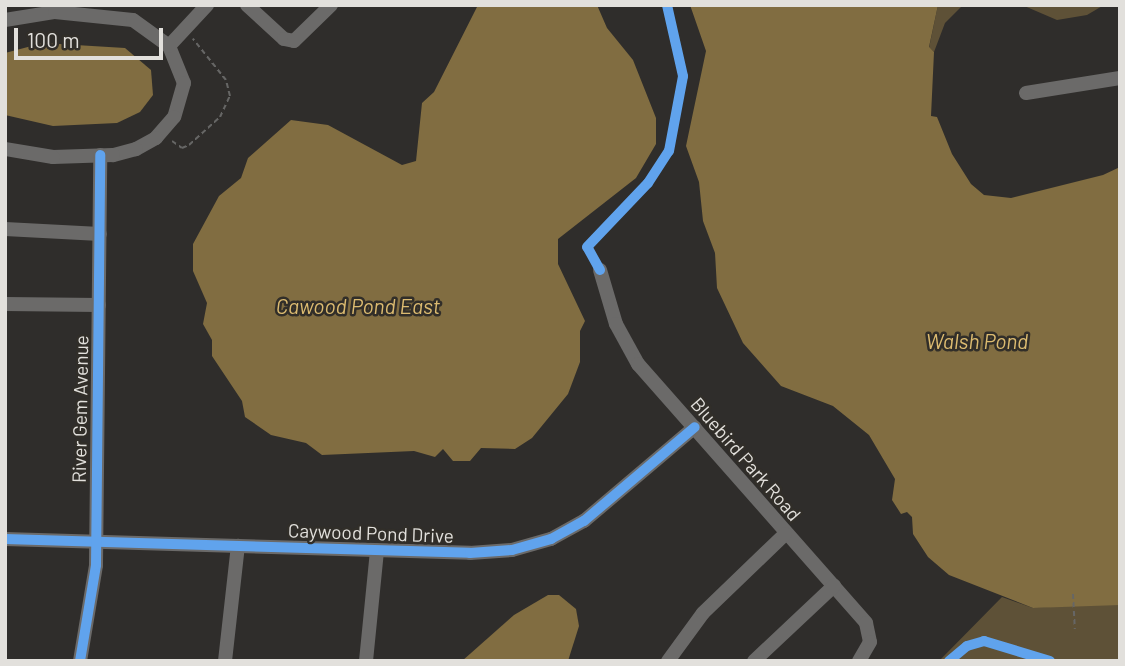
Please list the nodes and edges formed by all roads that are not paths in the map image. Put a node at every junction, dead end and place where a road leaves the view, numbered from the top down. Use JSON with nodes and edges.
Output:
{"nodes":[{"id":1,"x":207,"y":5,"type":"edge"},
{"id":2,"x":247,"y":5,"type":"edge"},
{"id":3,"x":331,"y":5,"type":"edge"},
{"id":4,"x":55,"y":9,"type":"edge"},
{"id":5,"x":5,"y":20,"type":"edge"},
{"id":6,"x":169,"y":47,"type":"junction"},
{"id":7,"x":1120,"y":78,"type":"edge"},
{"id":8,"x":1026,"y":93,"type":"dead end"},
{"id":9,"x":5,"y":149,"type":"edge"},
{"id":10,"x":100,"y":155,"type":"junction"},
{"id":11,"x":5,"y":229,"type":"edge"},
{"id":12,"x":100,"y":234,"type":"junction"},
{"id":13,"x":600,"y":270,"type":"dead end"},
{"id":14,"x":5,"y":304,"type":"edge"},
{"id":15,"x":99,"y":305,"type":"junction"},
{"id":16,"x":695,"y":427,"type":"junction"},
{"id":17,"x":785,"y":534,"type":"junction"},
{"id":18,"x":5,"y":539,"type":"edge"},
{"id":19,"x":96,"y":542,"type":"junction"},
{"id":20,"x":238,"y":546,"type":"junction"},
{"id":21,"x":377,"y":551,"type":"junction"},
{"id":22,"x":834,"y":586,"type":"junction"},
{"id":23,"x":80,"y":661,"type":"edge"},
{"id":24,"x":225,"y":661,"type":"edge"},
{"id":25,"x":366,"y":661,"type":"edge"},
{"id":26,"x":668,"y":661,"type":"edge"},
{"id":27,"x":754,"y":661,"type":"edge"},
{"id":28,"x":859,"y":661,"type":"edge"}],
"edges":[{"from":1,"to":6,"type":"street"},
{"from":2,"to":3,"type":"street"},
{"from":4,"to":5,"type":"street"},
{"from":4,"to":6,"type":"street"},
{"from":6,"to":10,"type":"street"},
{"from":7,"to":8,"type":"street"},
{"from":9,"to":10,"type":"street"},
{"from":10,"to":12,"type":"street","name":"River Gem Avenue"},
{"from":11,"to":12,"type":"street"},
{"from":12,"to":15,"type":"street","name":"River Gem Avenue"},
{"from":13,"to":16,"type":"street","name":"Bluebird Park Road"},
{"from":14,"to":15,"type":"street"},
{"from":15,"to":19,"type":"street","name":"River Gem Avenue"},
{"from":16,"to":17,"type":"street","name":"Bluebird Park Road"},
{"from":16,"to":21,"type":"street","name":"Caywood Pond Drive"},
{"from":17,"to":22,"type":"street","name":"Bluebird Park Road"},
{"from":17,"to":26,"type":"street"},
{"from":18,"to":19,"type":"street","name":"Caywood Pond Drive"},
{"from":19,"to":20,"type":"street","name":"Caywood Pond Drive"},
{"from":19,"to":23,"type":"street","name":"River Gem Avenue"},
{"from":20,"to":21,"type":"street","name":"Caywood Pond Drive"},
{"from":20,"to":24,"type":"street"},
{"from":21,"to":25,"type":"street"},
{"from":22,"to":27,"type":"street"},
{"from":22,"to":28,"type":"street","name":"Bluebird Park Road"}]}
